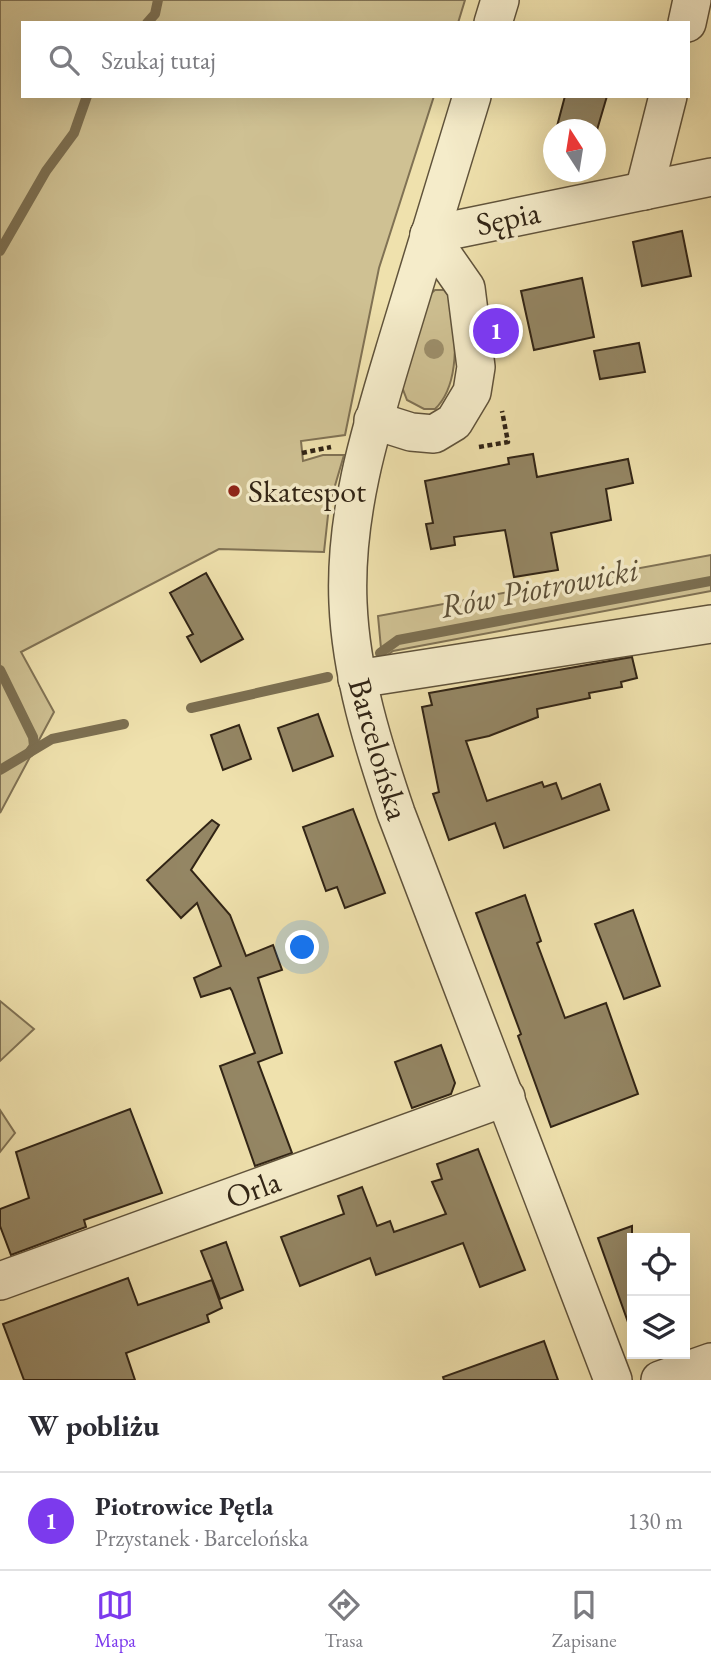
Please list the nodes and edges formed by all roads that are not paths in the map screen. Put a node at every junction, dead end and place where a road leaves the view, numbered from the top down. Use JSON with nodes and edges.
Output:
{"nodes":[{"id":1,"x":500,"y":0,"type":"edge"},
{"id":2,"x":692,"y":0,"type":"edge"},
{"id":3,"x":494,"y":21,"type":"edge"},
{"id":4,"x":687,"y":21,"type":"edge"},
{"id":5,"x":471,"y":98,"type":"edge"},
{"id":6,"x":667,"y":98,"type":"edge"},
{"id":7,"x":711,"y":177,"type":"edge"},
{"id":8,"x":644,"y":191,"type":"junction"},
{"id":9,"x":429,"y":235,"type":"junction"},
{"id":10,"x":373,"y":420,"type":"junction"},
{"id":11,"x":711,"y":624,"type":"edge"},
{"id":12,"x":357,"y":679,"type":"junction"},
{"id":13,"x":506,"y":1097,"type":"junction"},
{"id":14,"x":0,"y":1281,"type":"edge"},
{"id":15,"x":711,"y":1362,"type":"edge"},
{"id":16,"x":613,"y":1380,"type":"edge"},
{"id":17,"x":660,"y":1380,"type":"edge"}],
"edges":[{"from":1,"to":3,"type":"street"},
{"from":2,"to":4,"type":"street"},
{"from":5,"to":9,"type":"street","name":"Barcelońska"},
{"from":6,"to":8,"type":"street"},
{"from":7,"to":8,"type":"street","name":"Sępia"},
{"from":8,"to":9,"type":"street","name":"Sępia"},
{"from":9,"to":10,"type":"street","name":"Barcelońska"},
{"from":9,"to":10,"type":"street"},
{"from":10,"to":12,"type":"street","name":"Barcelońska"},
{"from":11,"to":12,"type":"street"},
{"from":12,"to":13,"type":"street","name":"Barcelońska"},
{"from":13,"to":14,"type":"street","name":"Orla"},
{"from":13,"to":16,"type":"street","name":"Barcelońska"},
{"from":15,"to":17,"type":"street"}]}
